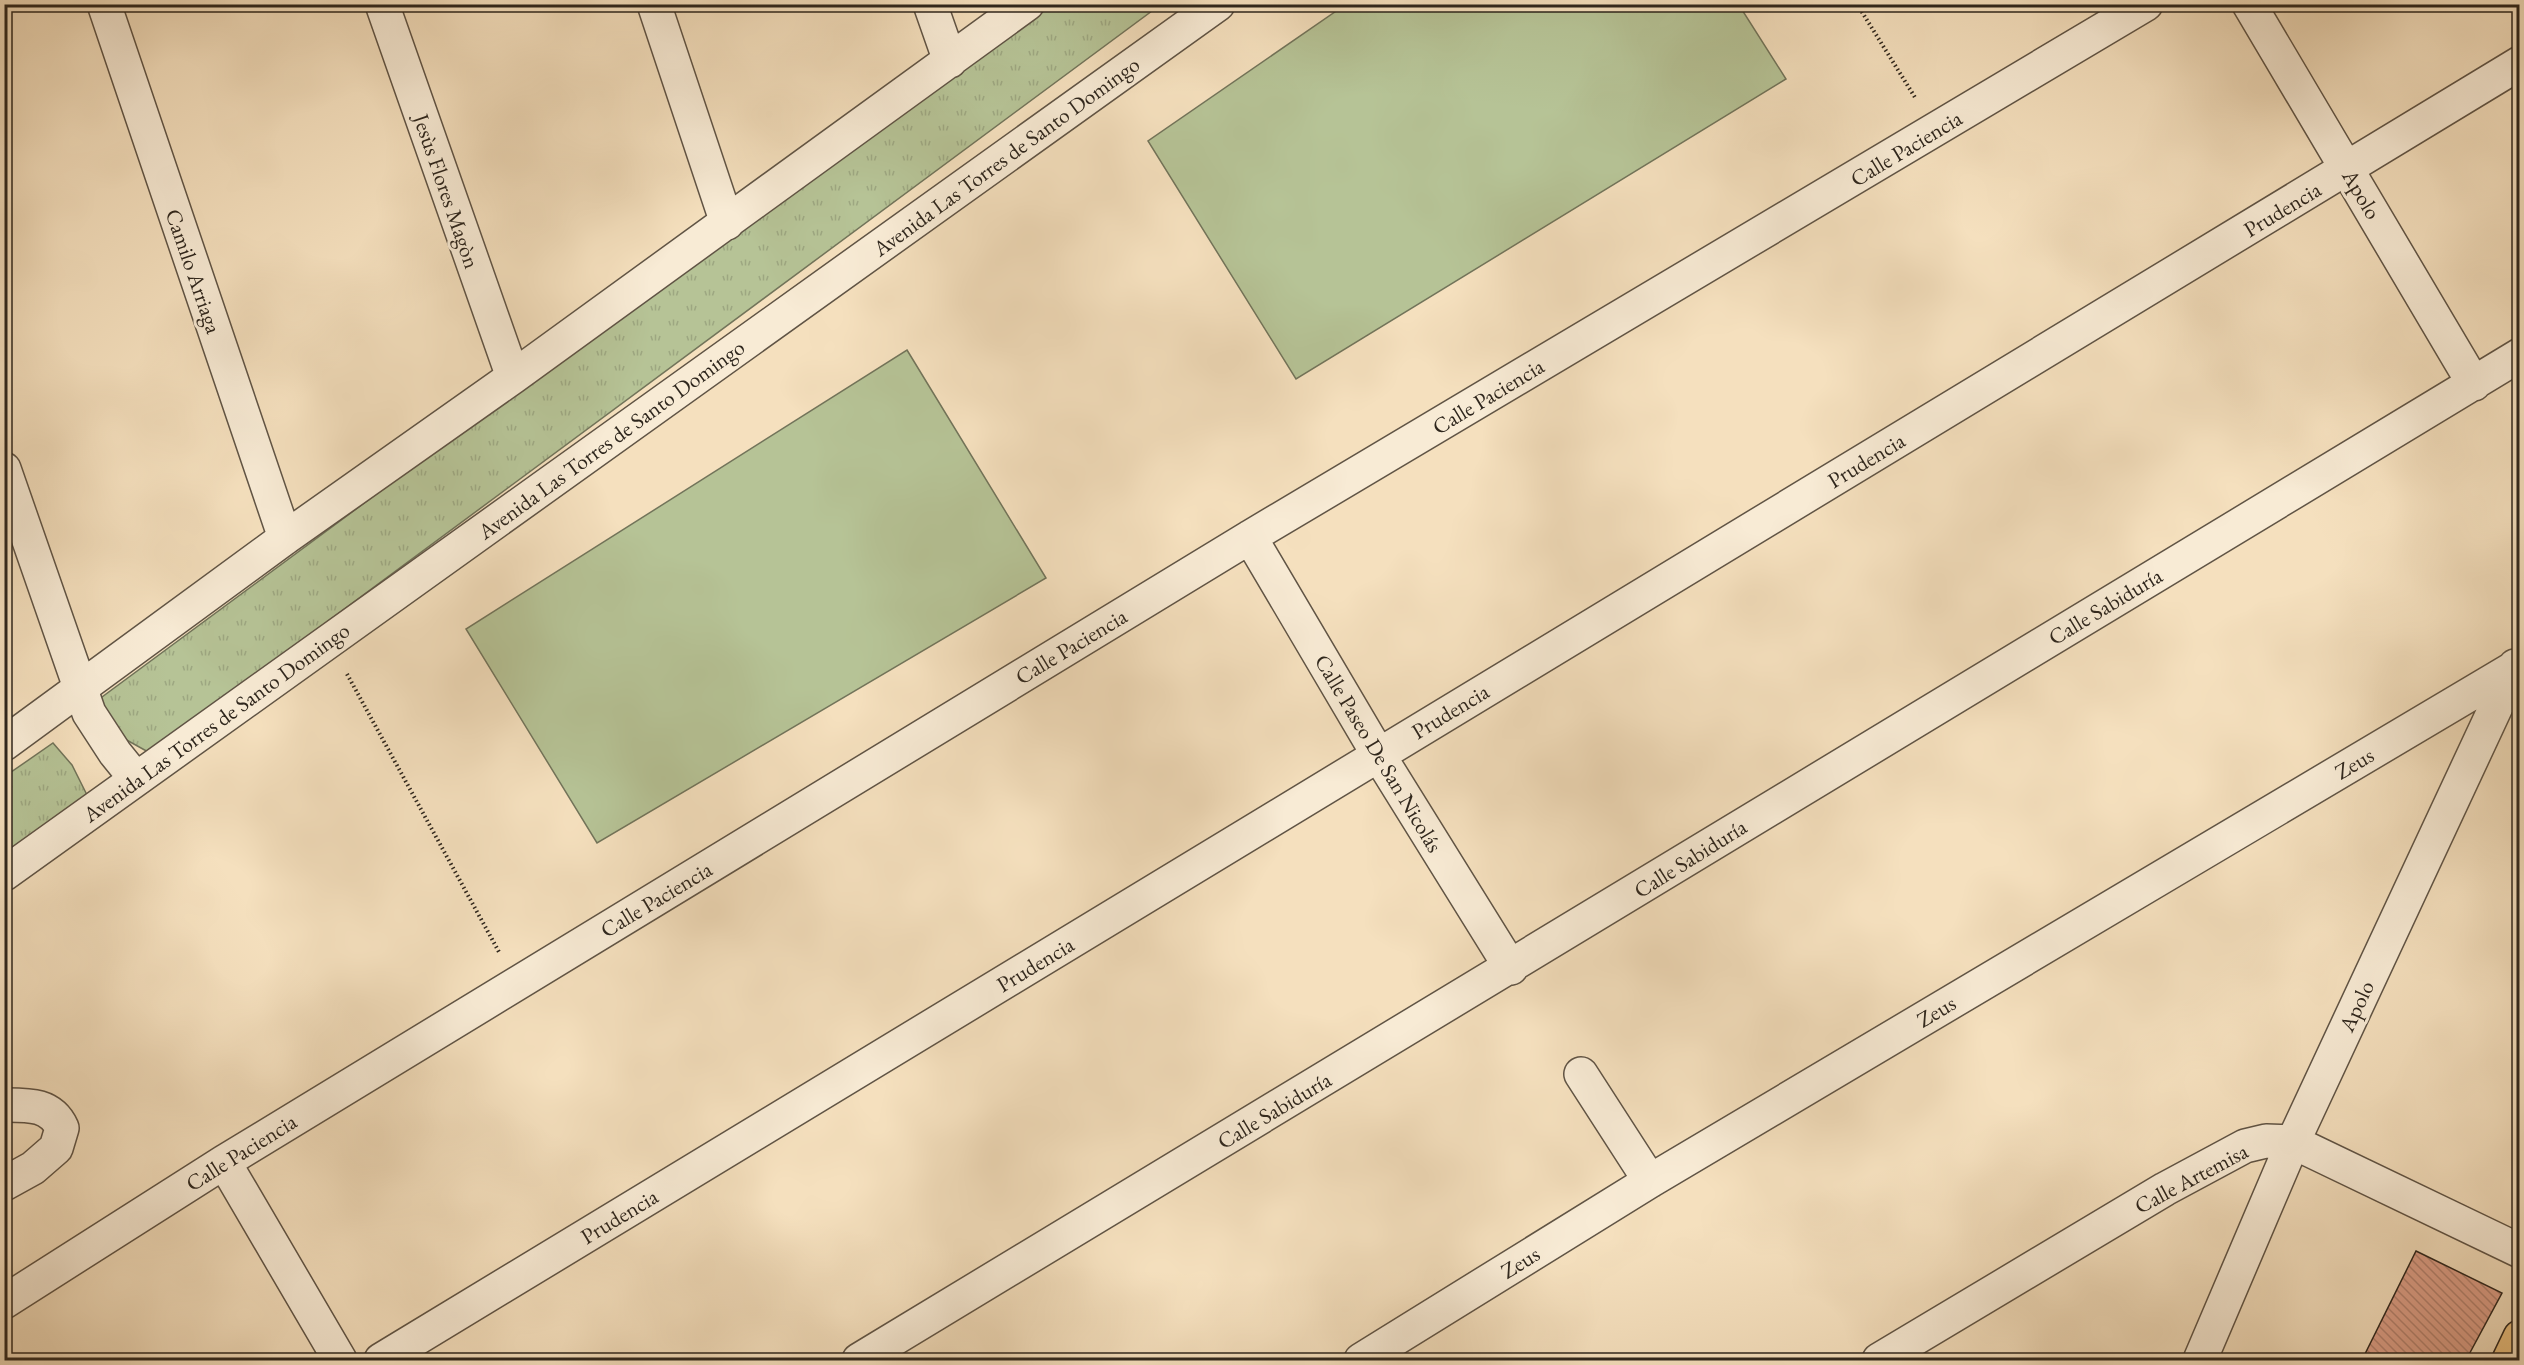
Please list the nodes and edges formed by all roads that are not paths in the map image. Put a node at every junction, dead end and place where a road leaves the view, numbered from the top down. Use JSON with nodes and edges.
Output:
{"nodes":[{"id":1,"x":104,"y":4,"type":"edge"},
{"id":2,"x":382,"y":4,"type":"edge"},
{"id":3,"x":654,"y":4,"type":"edge"},
{"id":4,"x":930,"y":4,"type":"edge"},
{"id":5,"x":1027,"y":4,"type":"edge"},
{"id":6,"x":1218,"y":4,"type":"edge"},
{"id":7,"x":2146,"y":4,"type":"edge"},
{"id":8,"x":2249,"y":4,"type":"edge"},
{"id":9,"x":950,"y":61,"type":"junction"},
{"id":10,"x":2520,"y":63,"type":"edge"},
{"id":11,"x":2348,"y":169,"type":"junction"},
{"id":12,"x":727,"y":223,"type":"junction"},
{"id":13,"x":2520,"y":355,"type":"edge"},
{"id":14,"x":513,"y":377,"type":"junction"},
{"id":15,"x":2474,"y":384,"type":"junction"},
{"id":16,"x":4,"y":469,"type":"edge"},
{"id":17,"x":1250,"y":537,"type":"junction"},
{"id":18,"x":285,"y":538,"type":"junction"},
{"id":19,"x":2517,"y":662,"type":"edge"},
{"id":20,"x":79,"y":688,"type":"junction"},
{"id":21,"x":4,"y":744,"type":"edge"},
{"id":22,"x":1378,"y":754,"type":"junction"},
{"id":23,"x":136,"y":779,"type":"junction"},
{"id":24,"x":4,"y":874,"type":"edge"},
{"id":25,"x":1511,"y":968,"type":"junction"},
{"id":26,"x":1581,"y":1074,"type":"dead end"},
{"id":27,"x":4,"y":1105,"type":"edge"},
{"id":28,"x":2293,"y":1142,"type":"junction"},
{"id":29,"x":224,"y":1162,"type":"junction"},
{"id":30,"x":1650,"y":1181,"type":"junction"},
{"id":31,"x":4,"y":1184,"type":"edge"},
{"id":32,"x":2520,"y":1251,"type":"edge"},
{"id":33,"x":4,"y":1302,"type":"edge"},
{"id":34,"x":2520,"y":1337,"type":"edge"},
{"id":35,"x":340,"y":1360,"type":"edge"},
{"id":36,"x":381,"y":1360,"type":"edge"},
{"id":37,"x":860,"y":1360,"type":"edge"},
{"id":38,"x":1361,"y":1360,"type":"edge"},
{"id":39,"x":1879,"y":1360,"type":"edge"},
{"id":40,"x":2200,"y":1360,"type":"edge"},
{"id":41,"x":2509,"y":1360,"type":"edge"}],
"edges":[{"from":1,"to":18,"type":"street","name":"Camilo Arriaga"},
{"from":2,"to":14,"type":"street","name":"Jesùs Flores Magòn"},
{"from":3,"to":12,"type":"street"},
{"from":4,"to":9,"type":"street"},
{"from":5,"to":9,"type":"street"},
{"from":6,"to":23,"type":"street","name":"Avenida Las Torres de Santo Domingo"},
{"from":7,"to":17,"type":"street","name":"Calle Paciencia"},
{"from":8,"to":11,"type":"street","name":"Apolo"},
{"from":9,"to":12,"type":"street"},
{"from":10,"to":11,"type":"street","name":"Prudencia"},
{"from":11,"to":15,"type":"street","name":"Apolo"},
{"from":11,"to":22,"type":"street","name":"Prudencia"},
{"from":12,"to":14,"type":"street"},
{"from":13,"to":15,"type":"street","name":"Calle Sabiduría"},
{"from":14,"to":18,"type":"street"},
{"from":15,"to":25,"type":"street","name":"Calle Sabiduría"},
{"from":16,"to":20,"type":"street"},
{"from":17,"to":22,"type":"street","name":"Calle Paseo De San Nicolás"},
{"from":17,"to":29,"type":"street","name":"Calle Paciencia"},
{"from":18,"to":20,"type":"street"},
{"from":19,"to":28,"type":"street","name":"Apolo"},
{"from":19,"to":30,"type":"street","name":"Zeus"},
{"from":20,"to":21,"type":"street"},
{"from":20,"to":23,"type":"street"},
{"from":22,"to":25,"type":"street","name":"Calle Paseo De San Nicolás"},
{"from":22,"to":36,"type":"street","name":"Prudencia"},
{"from":23,"to":24,"type":"street","name":"Avenida Las Torres de Santo Domingo"},
{"from":25,"to":37,"type":"street","name":"Calle Sabiduría"},
{"from":26,"to":30,"type":"street"},
{"from":27,"to":31,"type":"street"},
{"from":28,"to":32,"type":"street","name":"Calle Artemisa"},
{"from":28,"to":39,"type":"street","name":"Calle Artemisa"},
{"from":28,"to":40,"type":"street","name":"Apolo"},
{"from":29,"to":33,"type":"street","name":"Calle Paciencia"},
{"from":29,"to":35,"type":"street"},
{"from":30,"to":38,"type":"street","name":"Zeus"},
{"from":34,"to":41,"type":"main road"}]}
